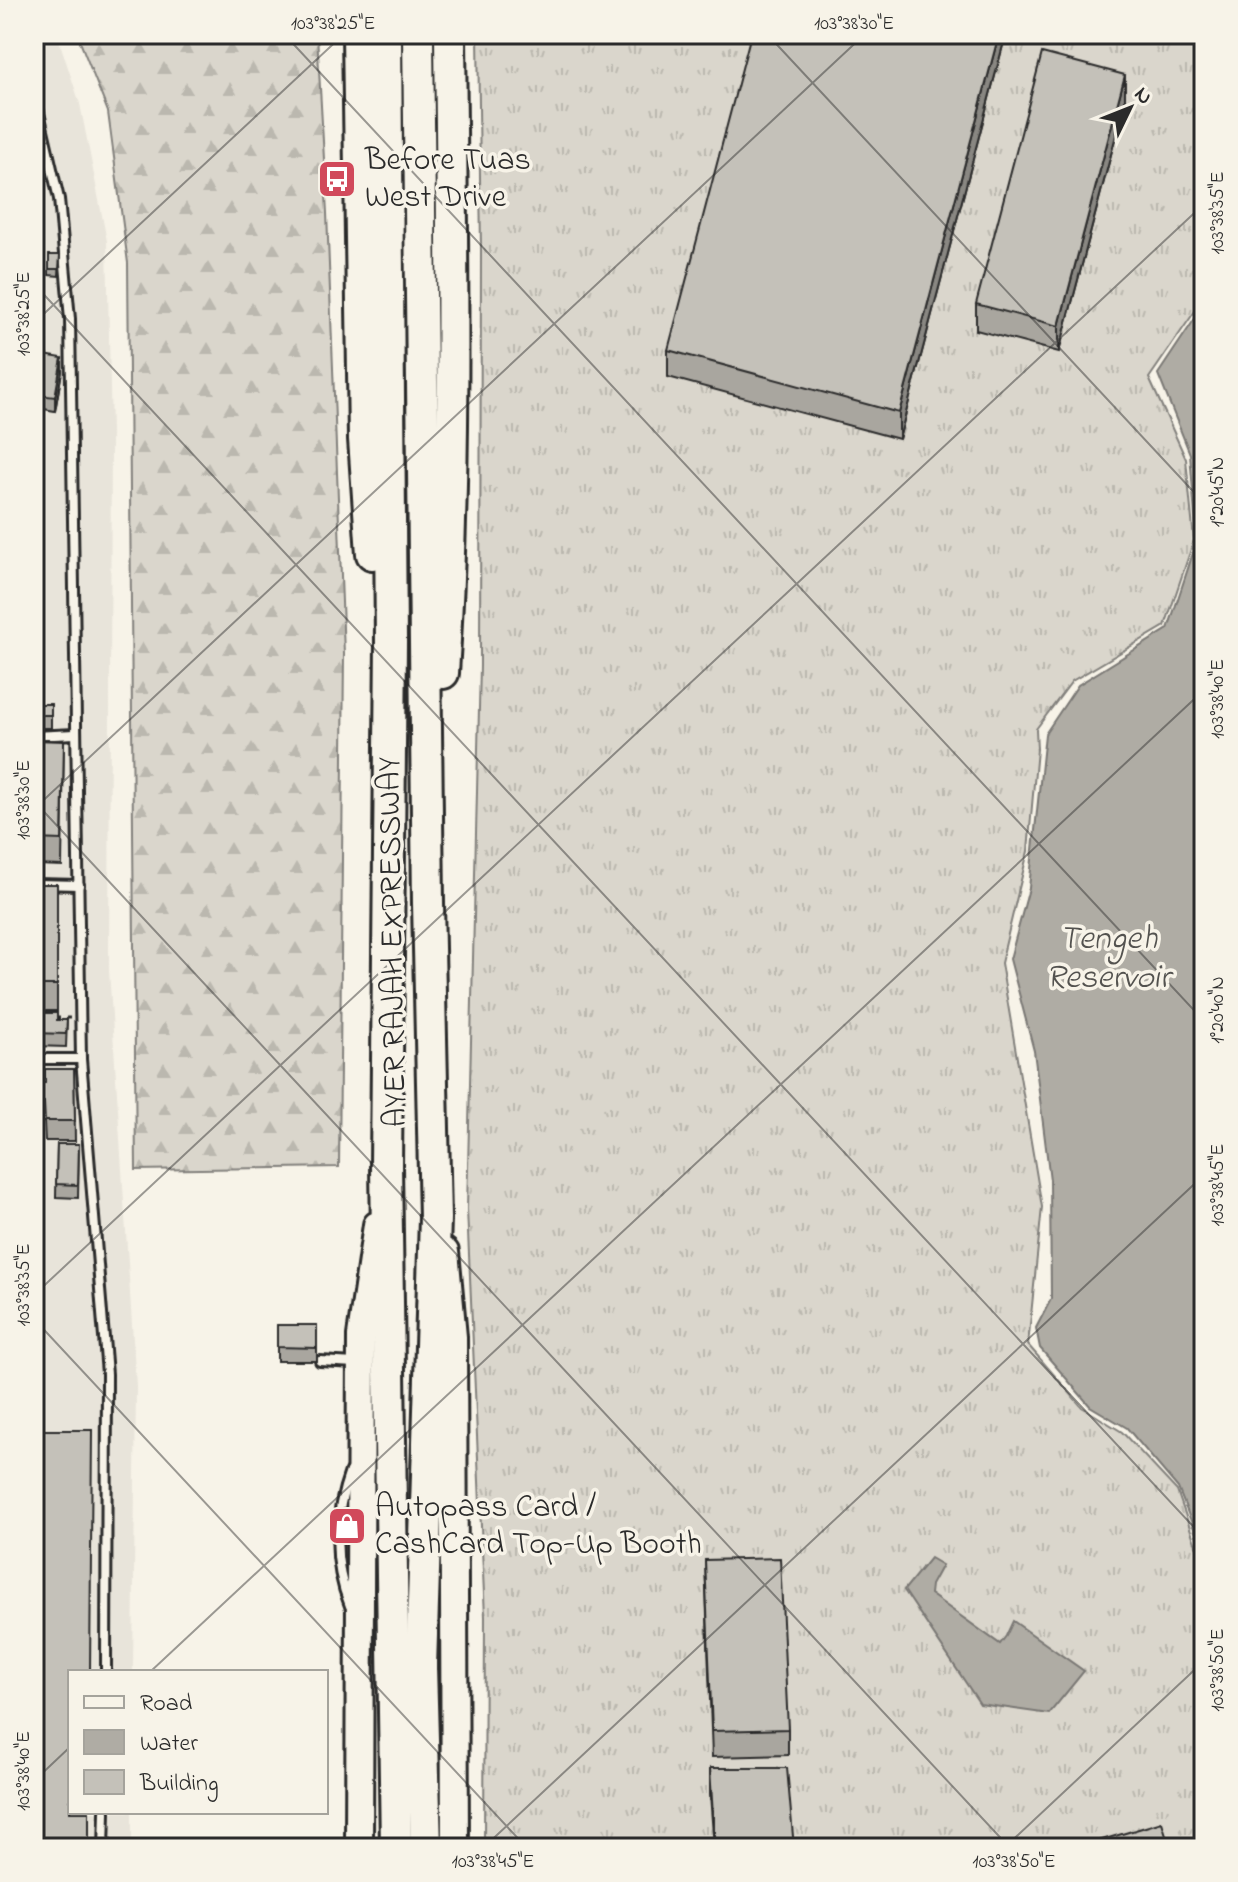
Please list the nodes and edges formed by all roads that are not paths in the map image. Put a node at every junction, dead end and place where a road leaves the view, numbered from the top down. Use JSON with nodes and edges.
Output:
{"nodes":[{"id":1,"x":358,"y":34,"type":"edge"},
{"id":2,"x":386,"y":34,"type":"edge"},
{"id":3,"x":418,"y":34,"type":"edge"},
{"id":4,"x":450,"y":34,"type":"edge"},
{"id":5,"x":34,"y":91,"type":"edge"},
{"id":6,"x":389,"y":676,"type":"junction"},
{"id":7,"x":75,"y":734,"type":"junction"},
{"id":8,"x":34,"y":736,"type":"edge"},
{"id":9,"x":37,"y":884,"type":"edge"},
{"id":10,"x":79,"y":885,"type":"junction"},
{"id":11,"x":428,"y":903,"type":"junction"},
{"id":12,"x":34,"y":1059,"type":"edge"},
{"id":13,"x":81,"y":1059,"type":"junction"},
{"id":14,"x":386,"y":1166,"type":"junction"},
{"id":15,"x":435,"y":1218,"type":"junction"},
{"id":16,"x":320,"y":1361,"type":"dead end"},
{"id":17,"x":360,"y":1363,"type":"junction"},
{"id":18,"x":106,"y":1670,"type":"edge"},
{"id":19,"x":105,"y":1814,"type":"edge"},
{"id":20,"x":104,"y":1848,"type":"edge"},
{"id":21,"x":359,"y":1848,"type":"edge"},
{"id":22,"x":396,"y":1848,"type":"edge"},
{"id":23,"x":426,"y":1848,"type":"edge"},
{"id":24,"x":455,"y":1848,"type":"edge"}],
"edges":[{"from":1,"to":6,"type":"highway"},
{"from":2,"to":6,"type":"highway","name":"AYER RAJAH EXPRESSWAY"},
{"from":3,"to":11,"type":"highway","name":"AYER RAJAH EXPRESSWAY"},
{"from":4,"to":11,"type":"highway"},
{"from":5,"to":7,"type":"lane"},
{"from":6,"to":14,"type":"highway","name":"AYER RAJAH EXPRESSWAY"},
{"from":7,"to":8,"type":"lane"},
{"from":7,"to":10,"type":"lane"},
{"from":9,"to":10,"type":"lane"},
{"from":10,"to":13,"type":"lane"},
{"from":11,"to":15,"type":"highway","name":"AYER RAJAH EXPRESSWAY"},
{"from":12,"to":13,"type":"lane"},
{"from":13,"to":18,"type":"lane"},
{"from":14,"to":17,"type":"main road"},
{"from":14,"to":22,"type":"highway","name":"AYER RAJAH EXPRESSWAY"},
{"from":15,"to":23,"type":"highway","name":"AYER RAJAH EXPRESSWAY"},
{"from":15,"to":24,"type":"main road"},
{"from":16,"to":17,"type":"lane"},
{"from":17,"to":21,"type":"main road"},
{"from":19,"to":20,"type":"lane"}]}
